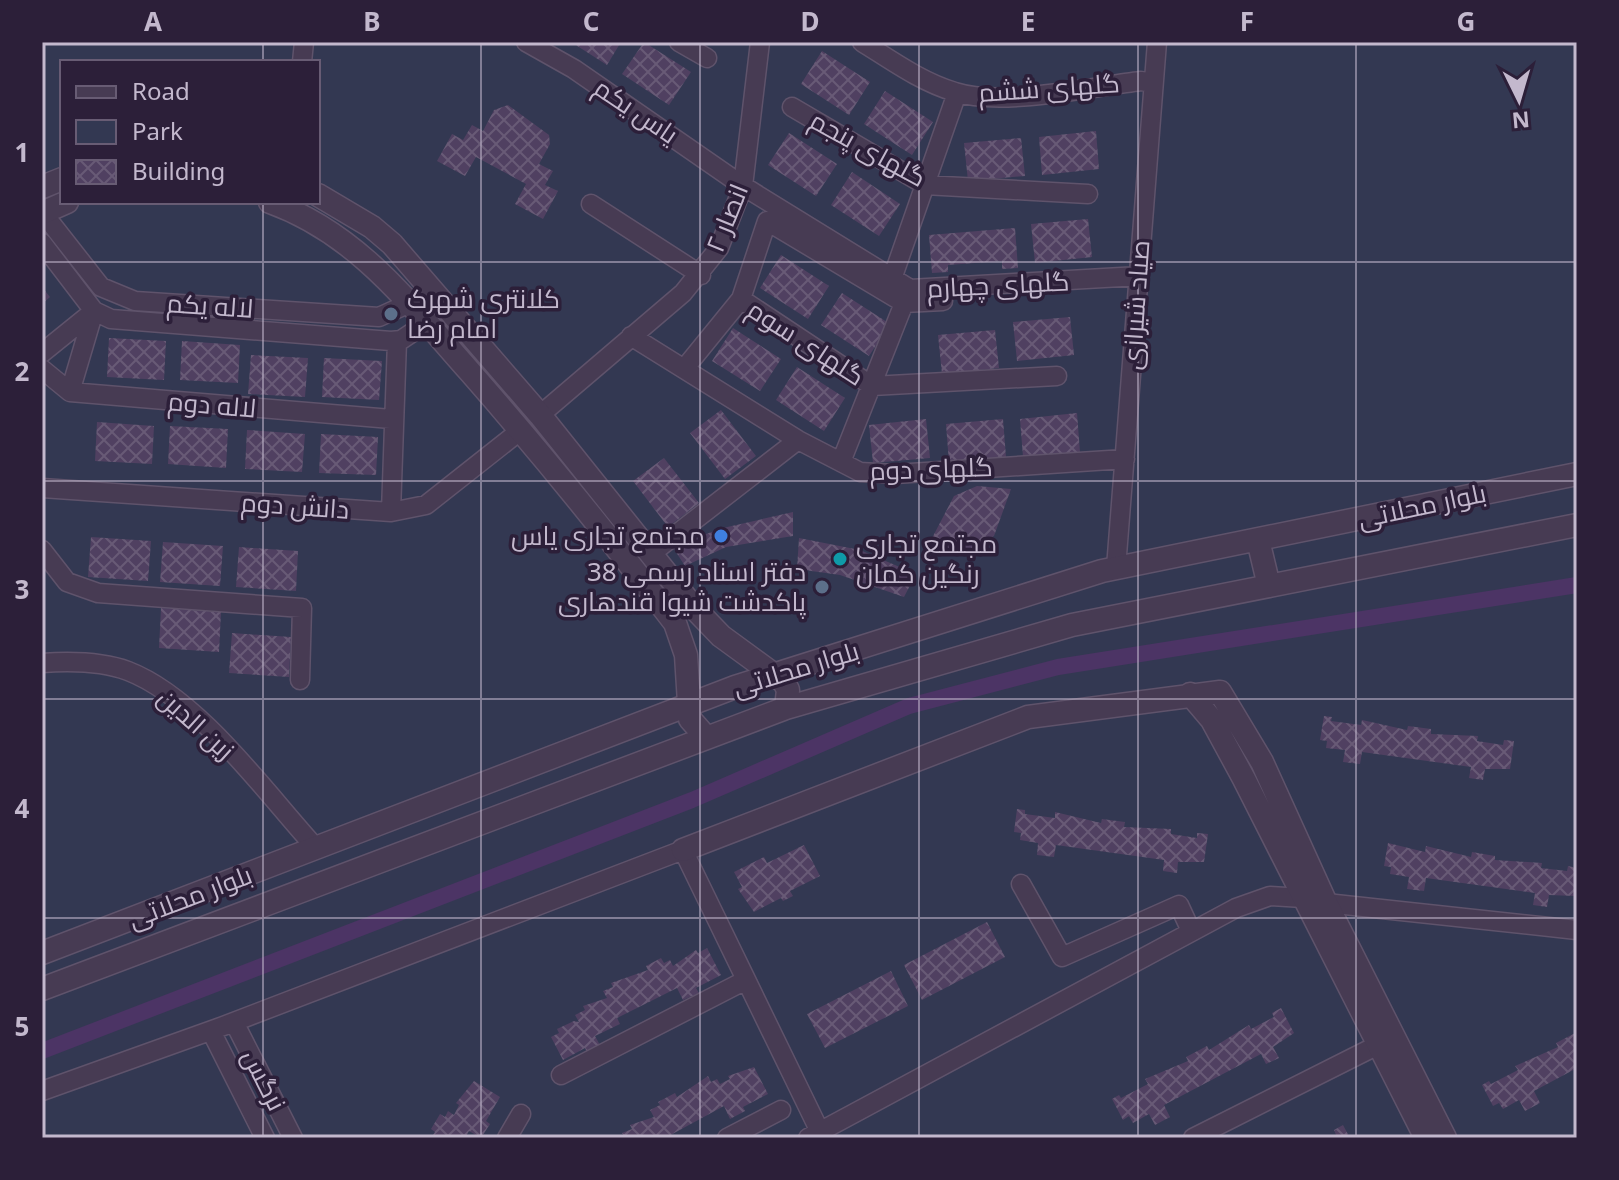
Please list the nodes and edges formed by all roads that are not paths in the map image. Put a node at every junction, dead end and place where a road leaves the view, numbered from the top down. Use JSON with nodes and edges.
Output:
{"nodes":[{"id":1,"x":526,"y":42,"type":"edge"},
{"id":2,"x":679,"y":42,"type":"edge"},
{"id":3,"x":760,"y":42,"type":"edge"},
{"id":4,"x":862,"y":42,"type":"edge"},
{"id":5,"x":1157,"y":42,"type":"edge"},
{"id":6,"x":707,"y":58,"type":"dead end"},
{"id":7,"x":1153,"y":83,"type":"junction"},
{"id":8,"x":957,"y":93,"type":"junction"},
{"id":9,"x":792,"y":107,"type":"dead end"},
{"id":10,"x":925,"y":185,"type":"junction"},
{"id":11,"x":743,"y":186,"type":"junction"},
{"id":12,"x":1088,"y":194,"type":"dead end"},
{"id":13,"x":320,"y":196,"type":"edge"},
{"id":14,"x":62,"y":204,"type":"edge"},
{"id":15,"x":274,"y":204,"type":"edge"},
{"id":16,"x":591,"y":204,"type":"dead end"},
{"id":17,"x":42,"y":213,"type":"edge"},
{"id":18,"x":42,"y":243,"type":"edge"},
{"id":19,"x":701,"y":275,"type":"junction"},
{"id":20,"x":1139,"y":276,"type":"junction"},
{"id":21,"x":892,"y":279,"type":"junction"},
{"id":22,"x":1073,"y":294,"type":"dead end"},
{"id":23,"x":741,"y":299,"type":"junction"},
{"id":24,"x":412,"y":302,"type":"junction"},
{"id":25,"x":904,"y":303,"type":"junction"},
{"id":26,"x":94,"y":311,"type":"junction"},
{"id":27,"x":428,"y":322,"type":"junction"},
{"id":28,"x":631,"y":336,"type":"junction"},
{"id":29,"x":397,"y":341,"type":"junction"},
{"id":30,"x":42,"y":353,"type":"edge"},
{"id":31,"x":42,"y":369,"type":"edge"},
{"id":32,"x":684,"y":369,"type":"junction"},
{"id":33,"x":1057,"y":376,"type":"dead end"},
{"id":34,"x":872,"y":386,"type":"junction"},
{"id":35,"x":70,"y":392,"type":"junction"},
{"id":36,"x":540,"y":415,"type":"junction"},
{"id":37,"x":391,"y":419,"type":"junction"},
{"id":38,"x":521,"y":430,"type":"junction"},
{"id":39,"x":798,"y":440,"type":"junction"},
{"id":40,"x":1125,"y":459,"type":"junction"},
{"id":41,"x":841,"y":462,"type":"junction"},
{"id":42,"x":1577,"y":474,"type":"edge"},
{"id":43,"x":42,"y":488,"type":"edge"},
{"id":44,"x":391,"y":512,"type":"junction"},
{"id":45,"x":1577,"y":525,"type":"edge"},
{"id":46,"x":1258,"y":540,"type":"junction"},
{"id":47,"x":42,"y":550,"type":"edge"},
{"id":48,"x":652,"y":553,"type":"junction"},
{"id":49,"x":1116,"y":568,"type":"junction"},
{"id":50,"x":1269,"y":586,"type":"junction"},
{"id":51,"x":42,"y":663,"type":"edge"},
{"id":52,"x":776,"y":676,"type":"junction"},
{"id":53,"x":300,"y":680,"type":"dead end"},
{"id":54,"x":1190,"y":694,"type":"junction"},
{"id":55,"x":691,"y":703,"type":"junction"},
{"id":56,"x":786,"y":708,"type":"junction"},
{"id":57,"x":705,"y":736,"type":"junction"},
{"id":58,"x":316,"y":848,"type":"junction"},
{"id":59,"x":683,"y":850,"type":"junction"},
{"id":60,"x":1021,"y":884,"type":"dead end"},
{"id":61,"x":1303,"y":898,"type":"junction"},
{"id":62,"x":1326,"y":903,"type":"junction"},
{"id":63,"x":1577,"y":930,"type":"edge"},
{"id":64,"x":1191,"y":931,"type":"junction"},
{"id":65,"x":42,"y":953,"type":"edge"},
{"id":66,"x":746,"y":980,"type":"junction"},
{"id":67,"x":42,"y":989,"type":"edge"},
{"id":68,"x":234,"y":1022,"type":"junction"},
{"id":69,"x":211,"y":1031,"type":"junction"},
{"id":70,"x":1378,"y":1045,"type":"junction"},
{"id":71,"x":561,"y":1075,"type":"dead end"},
{"id":72,"x":42,"y":1091,"type":"edge"},
{"id":73,"x":781,"y":1110,"type":"dead end"},
{"id":74,"x":521,"y":1114,"type":"dead end"},
{"id":75,"x":817,"y":1135,"type":"edge"},
{"id":76,"x":265,"y":1138,"type":"edge"},
{"id":77,"x":293,"y":1138,"type":"edge"},
{"id":78,"x":507,"y":1138,"type":"edge"},
{"id":79,"x":727,"y":1138,"type":"edge"},
{"id":80,"x":1193,"y":1138,"type":"edge"},
{"id":81,"x":1426,"y":1138,"type":"edge"},
{"id":82,"x":1445,"y":1138,"type":"edge"}],
"edges":[{"from":1,"to":11,"type":"street","name":"یاس یکم"},
{"from":2,"to":6,"type":"street"},
{"from":3,"to":11,"type":"street","name":"انصار ۲"},
{"from":4,"to":8,"type":"street","name":"گلهای ششم"},
{"from":5,"to":7,"type":"street","name":"صیاد شیرازی"},
{"from":7,"to":8,"type":"street","name":"گلهای ششم"},
{"from":7,"to":20,"type":"street","name":"صیاد شیرازی"},
{"from":8,"to":10,"type":"street"},
{"from":9,"to":10,"type":"street","name":"گلهای پنجم"},
{"from":10,"to":12,"type":"street","name":"گلهای پنجم"},
{"from":10,"to":21,"type":"street"},
{"from":11,"to":19,"type":"street","name":"انصار ۲"},
{"from":11,"to":21,"type":"street","name":"گلهای چهارم"},
{"from":13,"to":36,"type":"street"},
{"from":14,"to":17,"type":"street"},
{"from":15,"to":24,"type":"street"},
{"from":16,"to":19,"type":"street"},
{"from":17,"to":24,"type":"street","name":"لاله یکم"},
{"from":18,"to":26,"type":"street"},
{"from":19,"to":28,"type":"street","name":"انصار ۲"},
{"from":20,"to":21,"type":"street","name":"گلهای چهارم"},
{"from":20,"to":40,"type":"street","name":"صیاد شیرازی"},
{"from":22,"to":25,"type":"street"},
{"from":23,"to":25,"type":"street"},
{"from":23,"to":32,"type":"street","name":"گلهای سوم"},
{"from":23,"to":34,"type":"street","name":"گلهای سوم"},
{"from":24,"to":27,"type":"street"},
{"from":25,"to":34,"type":"street"},
{"from":26,"to":29,"type":"street"},
{"from":26,"to":30,"type":"street"},
{"from":26,"to":35,"type":"street"},
{"from":27,"to":29,"type":"street"},
{"from":27,"to":38,"type":"street"},
{"from":28,"to":32,"type":"street","name":"گلهای دوم"},
{"from":28,"to":36,"type":"street","name":"انصار ۲"},
{"from":29,"to":37,"type":"street"},
{"from":31,"to":35,"type":"street"},
{"from":32,"to":39,"type":"street","name":"گلهای دوم"},
{"from":33,"to":34,"type":"street","name":"گلهای سوم"},
{"from":34,"to":41,"type":"street"},
{"from":35,"to":37,"type":"street","name":"لاله دوم"},
{"from":36,"to":38,"type":"street"},
{"from":36,"to":48,"type":"street"},
{"from":37,"to":44,"type":"street"},
{"from":38,"to":44,"type":"street","name":"دانش دوم"},
{"from":38,"to":55,"type":"street"},
{"from":39,"to":41,"type":"street","name":"گلهای دوم"},
{"from":39,"to":48,"type":"street"},
{"from":40,"to":41,"type":"street","name":"گلهای دوم"},
{"from":40,"to":49,"type":"street","name":"صیاد شیرازی"},
{"from":42,"to":46,"type":"street","name":"بلوار محلاتی"},
{"from":43,"to":44,"type":"street","name":"دانش دوم"},
{"from":45,"to":50,"type":"street","name":"بلوار محلاتی"},
{"from":46,"to":49,"type":"street","name":"بلوار محلاتی"},
{"from":46,"to":50,"type":"street"},
{"from":47,"to":53,"type":"street"},
{"from":48,"to":52,"type":"street"},
{"from":49,"to":52,"type":"street","name":"بلوار محلاتی"},
{"from":50,"to":56,"type":"street","name":"بلوار محلاتی"},
{"from":51,"to":58,"type":"street","name":"زین الدین"},
{"from":52,"to":55,"type":"street","name":"بلوار محلاتی"},
{"from":52,"to":56,"type":"street"},
{"from":54,"to":59,"type":"street"},
{"from":54,"to":61,"type":"street"},
{"from":54,"to":62,"type":"street"},
{"from":55,"to":57,"type":"street"},
{"from":55,"to":58,"type":"street","name":"بلوار محلاتی"},
{"from":56,"to":57,"type":"street","name":"بلوار محلاتی"},
{"from":57,"to":67,"type":"street","name":"بلوار محلاتی"},
{"from":58,"to":65,"type":"street","name":"بلوار محلاتی"},
{"from":59,"to":66,"type":"street"},
{"from":59,"to":68,"type":"street"},
{"from":60,"to":64,"type":"street"},
{"from":61,"to":64,"type":"street"},
{"from":61,"to":70,"type":"street"},
{"from":62,"to":63,"type":"street"},
{"from":62,"to":82,"type":"street"},
{"from":64,"to":75,"type":"street"},
{"from":66,"to":71,"type":"street"},
{"from":66,"to":75,"type":"street"},
{"from":68,"to":69,"type":"street"},
{"from":68,"to":77,"type":"street","name":"نرگس"},
{"from":69,"to":72,"type":"street"},
{"from":69,"to":76,"type":"street","name":"نرگس"},
{"from":70,"to":80,"type":"street"},
{"from":70,"to":81,"type":"street"},
{"from":73,"to":79,"type":"street"},
{"from":74,"to":78,"type":"street"}]}
